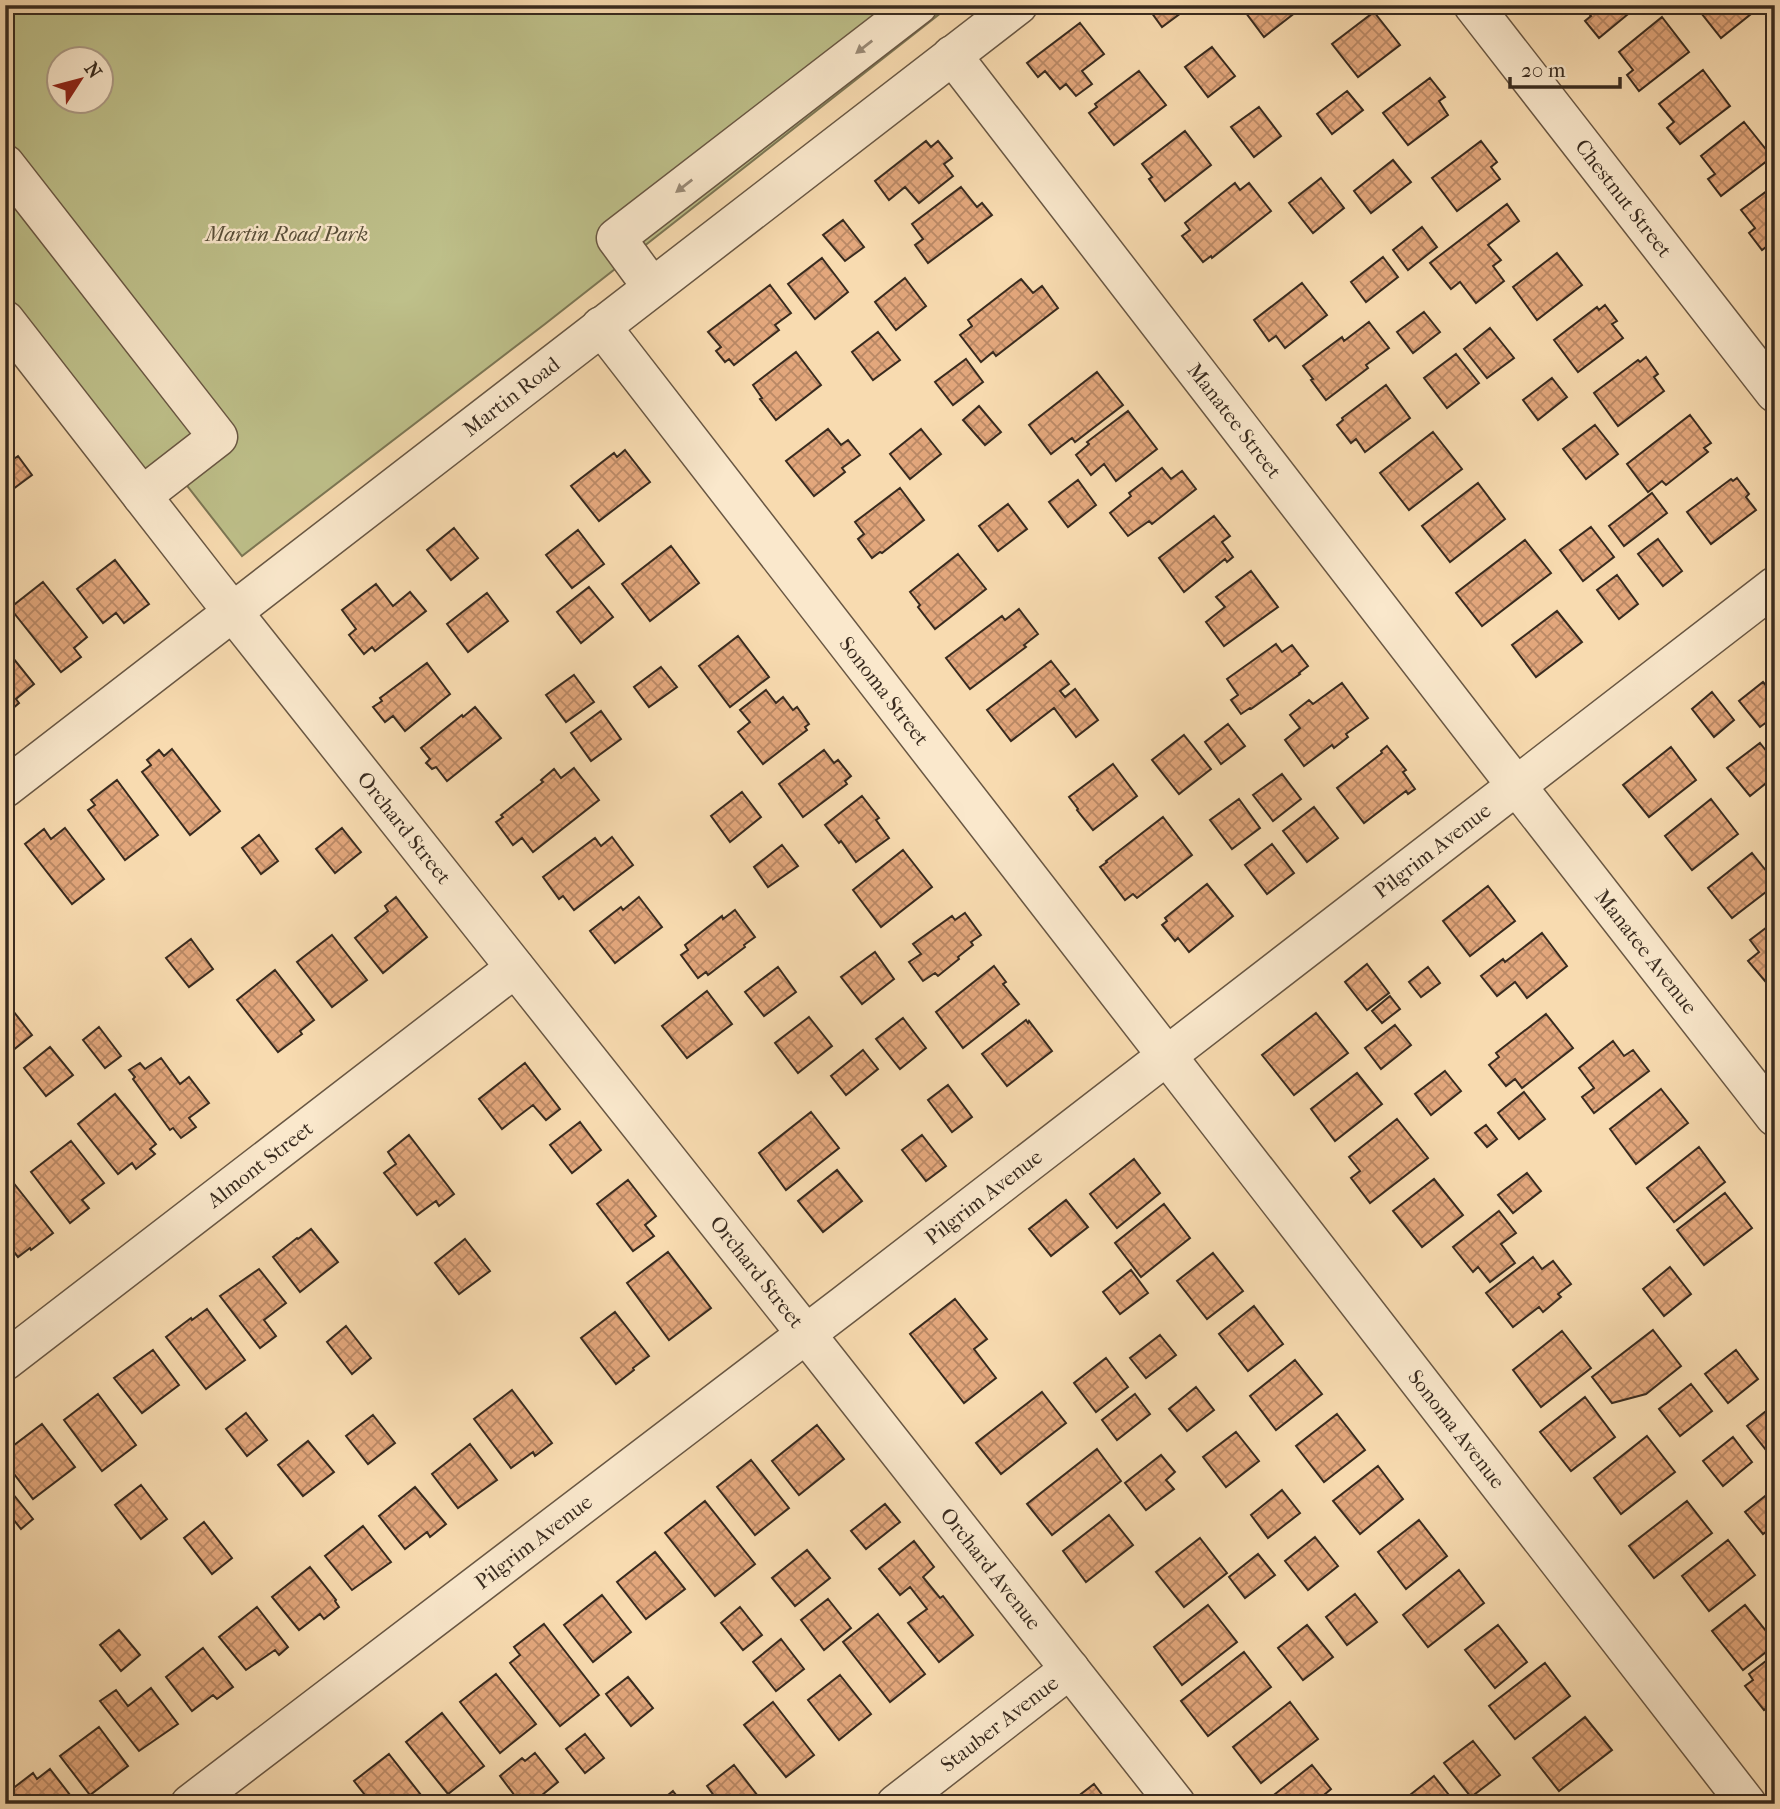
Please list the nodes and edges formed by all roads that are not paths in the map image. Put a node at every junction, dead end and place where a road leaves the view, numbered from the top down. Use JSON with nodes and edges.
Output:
{"nodes":[{"id":1,"x":918,"y":5,"type":"edge"},
{"id":2,"x":1018,"y":5,"type":"edge"},
{"id":3,"x":1473,"y":5,"type":"edge"},
{"id":4,"x":952,"y":55,"type":"junction"},
{"id":5,"x":5,"y":164,"type":"edge"},
{"id":6,"x":652,"y":287,"type":"junction"},
{"id":7,"x":5,"y":320,"type":"edge"},
{"id":8,"x":601,"y":326,"type":"junction"},
{"id":9,"x":1775,"y":393,"type":"edge"},
{"id":10,"x":142,"y":496,"type":"junction"},
{"id":11,"x":1775,"y":586,"type":"edge"},
{"id":12,"x":233,"y":612,"type":"junction"},
{"id":13,"x":1516,"y":786,"type":"junction"},
{"id":14,"x":5,"y":788,"type":"edge"},
{"id":15,"x":515,"y":968,"type":"junction"},
{"id":16,"x":1167,"y":1056,"type":"junction"},
{"id":17,"x":1775,"y":1117,"type":"edge"},
{"id":18,"x":806,"y":1334,"type":"junction"},
{"id":19,"x":5,"y":1361,"type":"edge"},
{"id":20,"x":1070,"y":1669,"type":"junction"},
{"id":21,"x":190,"y":1804,"type":"edge"},
{"id":22,"x":896,"y":1804,"type":"edge"},
{"id":23,"x":1176,"y":1804,"type":"edge"},
{"id":24,"x":1747,"y":1804,"type":"edge"}],
"edges":[{"from":1,"to":6,"type":"street","one_way":true},
{"from":2,"to":4,"type":"street","name":"Martin Road"},
{"from":3,"to":9,"type":"street","name":"Chestnut Street"},
{"from":4,"to":6,"type":"street","name":"Martin Road"},
{"from":4,"to":13,"type":"street","name":"Manatee Street"},
{"from":5,"to":10,"type":"street"},
{"from":6,"to":8,"type":"street","name":"Martin Road"},
{"from":7,"to":10,"type":"street","name":"Orchard Street"},
{"from":8,"to":12,"type":"street","name":"Martin Road"},
{"from":8,"to":16,"type":"street","name":"Sonoma Street"},
{"from":10,"to":12,"type":"street","name":"Orchard Street"},
{"from":11,"to":13,"type":"street","name":"Pilgrim Avenue"},
{"from":12,"to":14,"type":"street","name":"Martin Road"},
{"from":12,"to":15,"type":"street","name":"Orchard Street"},
{"from":13,"to":16,"type":"street","name":"Pilgrim Avenue"},
{"from":13,"to":17,"type":"street","name":"Manatee Avenue"},
{"from":15,"to":18,"type":"street","name":"Orchard Street"},
{"from":15,"to":19,"type":"street","name":"Almont Street"},
{"from":16,"to":18,"type":"street","name":"Pilgrim Avenue"},
{"from":16,"to":24,"type":"street","name":"Sonoma Avenue"},
{"from":18,"to":20,"type":"street","name":"Orchard Avenue"},
{"from":18,"to":21,"type":"street","name":"Pilgrim Avenue"},
{"from":20,"to":22,"type":"street","name":"Stauber Avenue"},
{"from":20,"to":23,"type":"street","name":"Orchard Avenue"}]}
